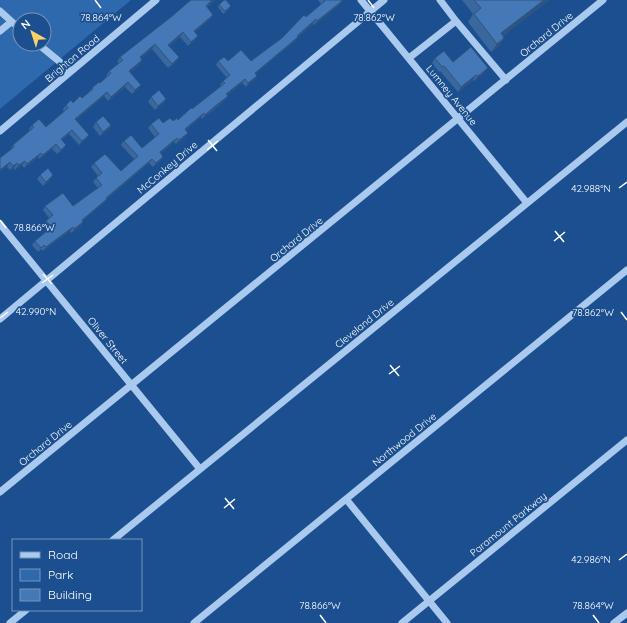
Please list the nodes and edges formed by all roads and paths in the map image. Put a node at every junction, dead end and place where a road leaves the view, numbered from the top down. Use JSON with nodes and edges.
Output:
{"nodes":[{"id":1,"x":156,"y":0,"type":"edge"},
{"id":2,"x":361,"y":0,"type":"edge"},
{"id":3,"x":384,"y":0,"type":"edge"},
{"id":4,"x":440,"y":0,"type":"edge"},
{"id":5,"x":603,"y":0,"type":"edge"},
{"id":6,"x":0,"y":11,"type":"edge"},
{"id":7,"x":371,"y":12,"type":"junction"},
{"id":8,"x":456,"y":21,"type":"junction"},
{"id":9,"x":11,"y":22,"type":"joint"},
{"id":10,"x":0,"y":31,"type":"edge"},
{"id":11,"x":48,"y":52,"type":"edge"},
{"id":12,"x":408,"y":58,"type":"junction"},
{"id":13,"x":72,"y":71,"type":"junction"},
{"id":14,"x":506,"y":80,"type":"junction"},
{"id":15,"x":458,"y":119,"type":"junction"},
{"id":16,"x":627,"y":122,"type":"edge"},
{"id":17,"x":0,"y":131,"type":"edge"},
{"id":18,"x":527,"y":203,"type":"junction"},
{"id":19,"x":0,"y":224,"type":"edge"},
{"id":20,"x":627,"y":270,"type":"edge"},
{"id":21,"x":46,"y":281,"type":"junction"},
{"id":22,"x":0,"y":319,"type":"edge"},
{"id":23,"x":132,"y":386,"type":"junction"},
{"id":24,"x":627,"y":440,"type":"edge"},
{"id":25,"x":200,"y":469,"type":"junction"},
{"id":26,"x":0,"y":492,"type":"edge"},
{"id":27,"x":346,"y":500,"type":"junction"},
{"id":28,"x":114,"y":539,"type":"edge"},
{"id":29,"x":429,"y":601,"type":"junction"},
{"id":30,"x":25,"y":611,"type":"edge"},
{"id":31,"x":627,"y":613,"type":"edge"},
{"id":32,"x":10,"y":623,"type":"edge"},
{"id":33,"x":194,"y":623,"type":"edge"},
{"id":34,"x":402,"y":623,"type":"edge"},
{"id":35,"x":447,"y":623,"type":"edge"},
{"id":36,"x":614,"y":623,"type":"edge"}],
"edges":[{"from":1,"to":13,"type":"street","name":"Brighton Road"},
{"from":2,"to":7,"type":"street","name":"Lumney Avenue"},
{"from":3,"to":7,"type":"street","name":"McConkey Drive"},
{"from":4,"to":8,"type":"street"},
{"from":5,"to":14,"type":"street","name":"Orchard Drive"},
{"from":6,"to":9,"type":"street"},
{"from":7,"to":12,"type":"street","name":"Lumney Avenue"},
{"from":7,"to":21,"type":"street","name":"McConkey Drive"},
{"from":8,"to":12,"type":"street"},
{"from":8,"to":14,"type":"street"},
{"from":9,"to":10,"type":"street"},
{"from":11,"to":13,"type":"street"},
{"from":12,"to":15,"type":"street","name":"Lumney Avenue"},
{"from":13,"to":17,"type":"street","name":"Brighton Road"},
{"from":14,"to":15,"type":"street","name":"Orchard Drive"},
{"from":15,"to":18,"type":"street","name":"Lumney Avenue"},
{"from":15,"to":23,"type":"street","name":"Orchard Drive"},
{"from":16,"to":18,"type":"street","name":"Cleveland Drive"},
{"from":18,"to":25,"type":"street","name":"Cleveland Drive"},
{"from":19,"to":21,"type":"street","name":"Oliver Street"},
{"from":20,"to":27,"type":"street","name":"Northwood Drive"},
{"from":21,"to":22,"type":"street","name":"McConkey Drive"},
{"from":21,"to":23,"type":"street","name":"Oliver Street"},
{"from":23,"to":25,"type":"street","name":"Oliver Street"},
{"from":23,"to":26,"type":"street","name":"Orchard Drive"},
{"from":24,"to":29,"type":"street","name":"Paramount Parkway"},
{"from":25,"to":28,"type":"street","name":"Cleveland Drive"},
{"from":27,"to":29,"type":"street"},
{"from":27,"to":33,"type":"street","name":"Northwood Drive"},
{"from":29,"to":34,"type":"street","name":"Paramount Parkway"},
{"from":29,"to":35,"type":"street"},
{"from":30,"to":32,"type":"street"},
{"from":31,"to":36,"type":"street"}]}
